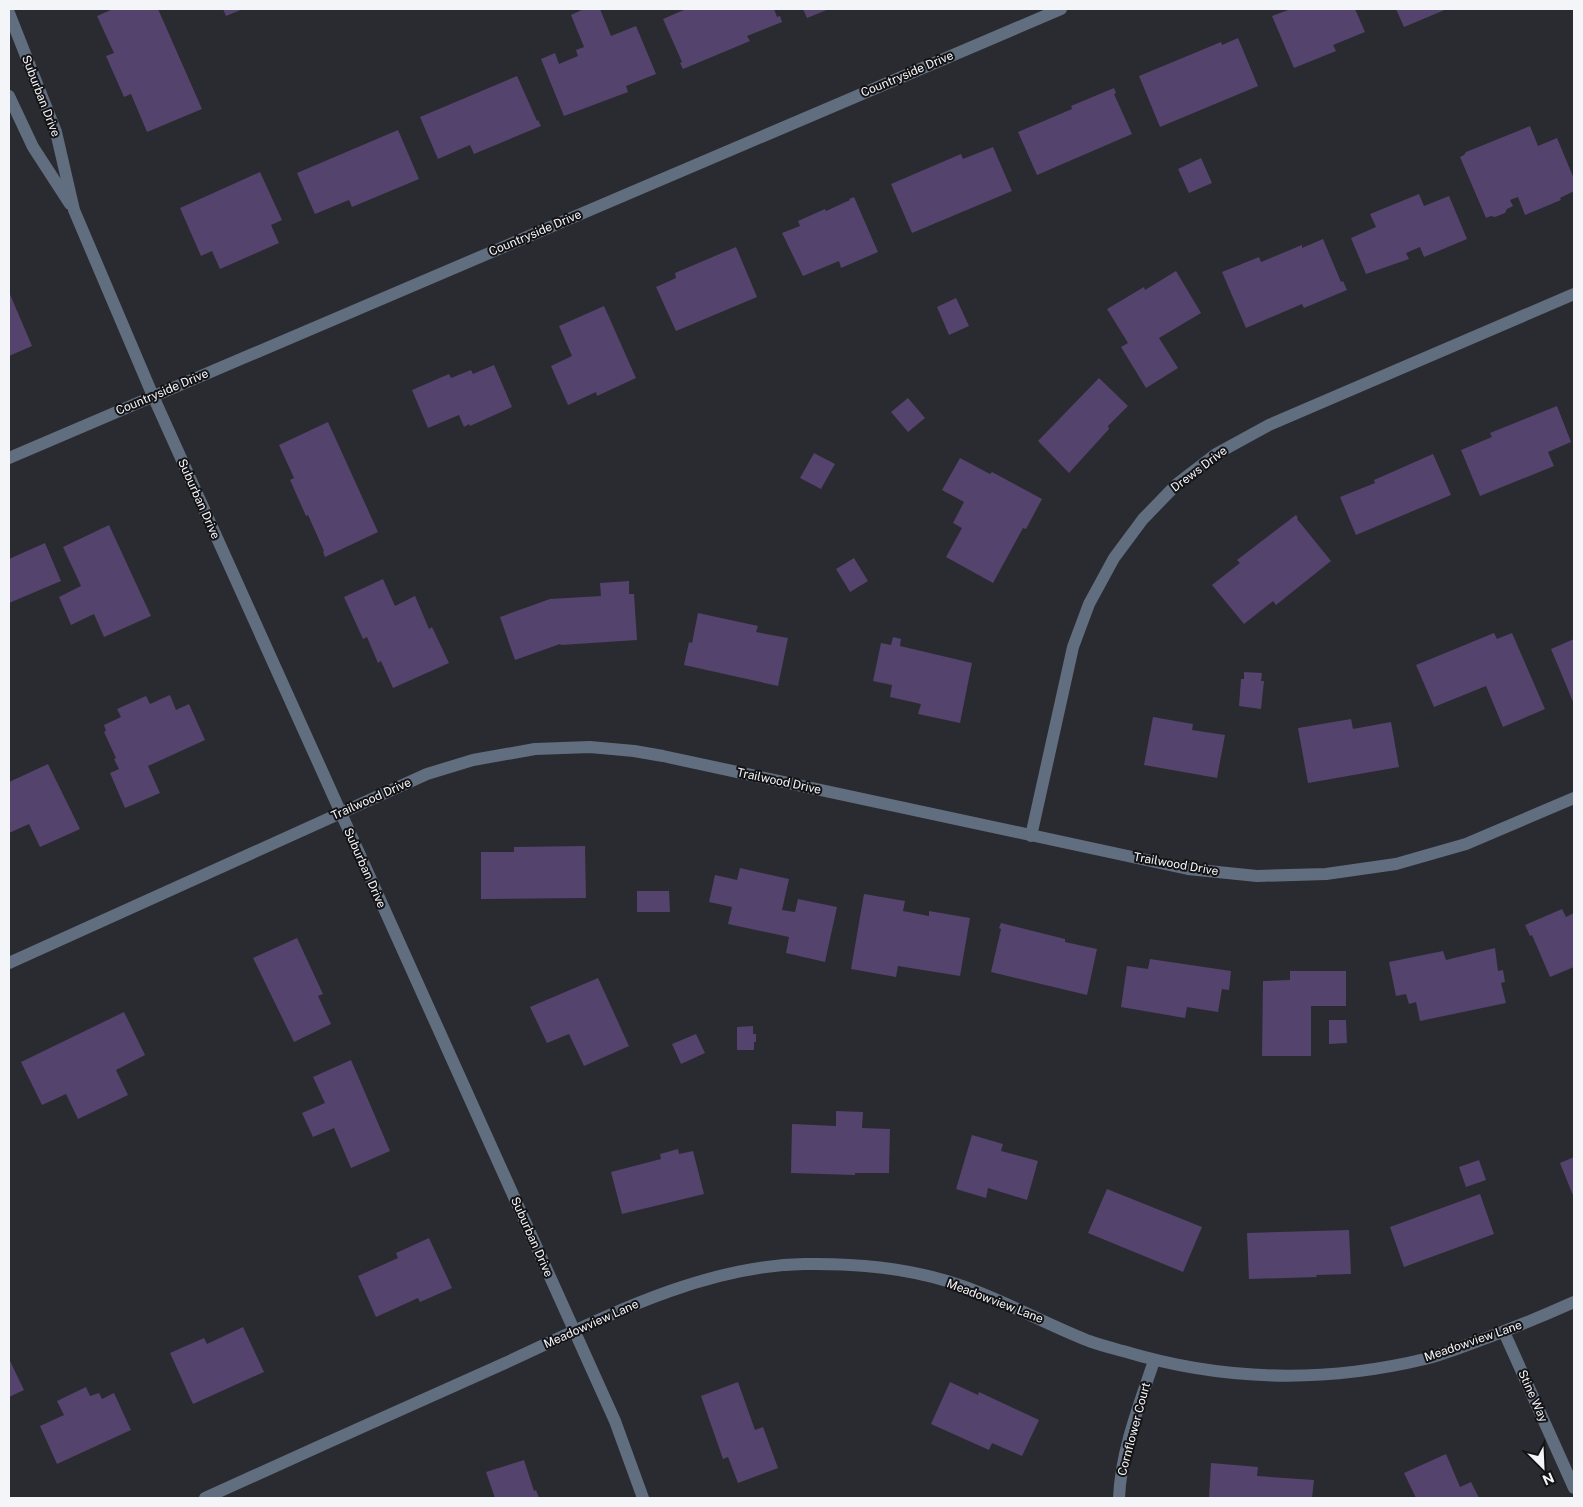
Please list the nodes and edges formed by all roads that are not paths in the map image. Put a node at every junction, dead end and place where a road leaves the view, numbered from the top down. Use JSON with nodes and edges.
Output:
{"nodes":[{"id":1,"x":1061,"y":9,"type":"edge"},
{"id":2,"x":9,"y":13,"type":"edge"},
{"id":3,"x":9,"y":96,"type":"edge"},
{"id":4,"x":74,"y":210,"type":"junction"},
{"id":5,"x":1574,"y":294,"type":"edge"},
{"id":6,"x":152,"y":396,"type":"junction"},
{"id":7,"x":9,"y":458,"type":"edge"},
{"id":8,"x":1574,"y":798,"type":"edge"},
{"id":9,"x":340,"y":813,"type":"junction"},
{"id":10,"x":1031,"y":836,"type":"junction"},
{"id":11,"x":9,"y":963,"type":"edge"},
{"id":12,"x":1574,"y":1302,"type":"edge"},
{"id":13,"x":575,"y":1331,"type":"junction"},
{"id":14,"x":1504,"y":1332,"type":"junction"},
{"id":15,"x":1154,"y":1360,"type":"junction"},
{"id":16,"x":1574,"y":1488,"type":"edge"},
{"id":17,"x":205,"y":1498,"type":"edge"},
{"id":18,"x":643,"y":1498,"type":"edge"},
{"id":19,"x":1119,"y":1498,"type":"edge"}],
"edges":[{"from":1,"to":6,"type":"street","name":"Countryside Drive"},
{"from":2,"to":4,"type":"street","name":"Suburban Drive"},
{"from":3,"to":4,"type":"street","name":"Suburban Drive"},
{"from":4,"to":6,"type":"street","name":"Suburban Drive"},
{"from":5,"to":10,"type":"street","name":"Drews Drive"},
{"from":6,"to":7,"type":"street","name":"Countryside Drive"},
{"from":6,"to":9,"type":"street","name":"Suburban Drive"},
{"from":8,"to":10,"type":"street","name":"Trailwood Drive"},
{"from":9,"to":10,"type":"street","name":"Trailwood Drive"},
{"from":9,"to":11,"type":"street","name":"Trailwood Drive"},
{"from":9,"to":13,"type":"street","name":"Suburban Drive"},
{"from":12,"to":14,"type":"street","name":"Meadowview Lane"},
{"from":13,"to":15,"type":"street","name":"Meadowview Lane"},
{"from":13,"to":17,"type":"street","name":"Meadowview Lane"},
{"from":13,"to":18,"type":"street","name":"Suburban Drive"},
{"from":14,"to":15,"type":"street","name":"Meadowview Lane"},
{"from":14,"to":16,"type":"street","name":"Stine Way"},
{"from":15,"to":19,"type":"street","name":"Cornflower Court"}]}
